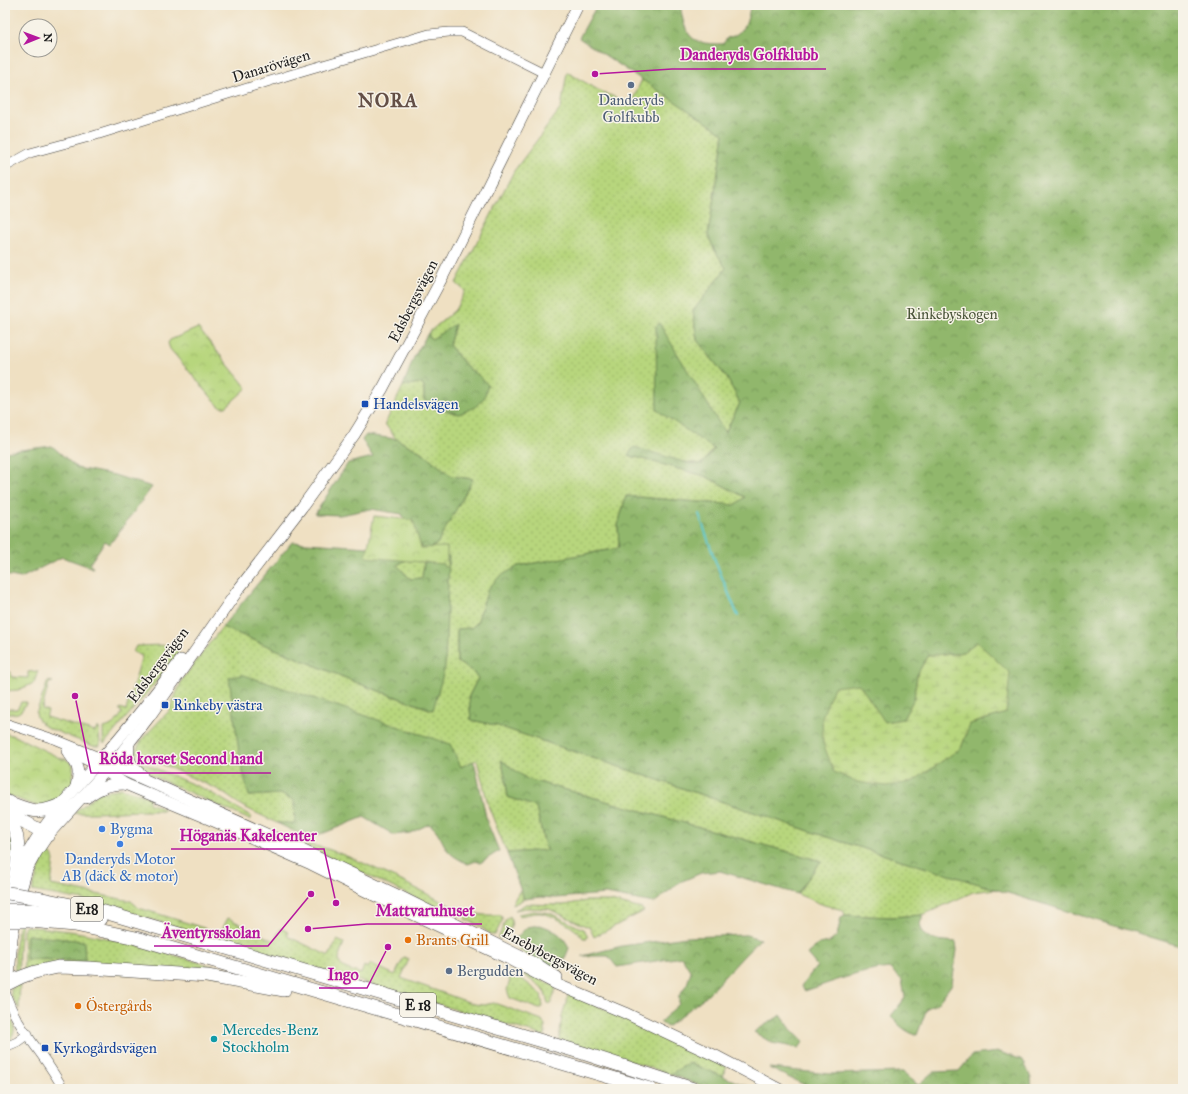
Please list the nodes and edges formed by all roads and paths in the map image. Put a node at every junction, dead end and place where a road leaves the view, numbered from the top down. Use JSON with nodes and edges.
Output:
{"nodes":[{"id":1,"x":578,"y":5,"type":"edge"},
{"id":2,"x":544,"y":73,"type":"junction"},
{"id":3,"x":5,"y":167,"type":"edge"},
{"id":4,"x":238,"y":590,"type":"junction"},
{"id":5,"x":5,"y":723,"type":"edge"},
{"id":6,"x":24,"y":730,"type":"junction"},
{"id":7,"x":129,"y":743,"type":"junction"},
{"id":8,"x":67,"y":751,"type":"junction"},
{"id":9,"x":99,"y":762,"type":"junction"},
{"id":10,"x":108,"y":768,"type":"junction"},
{"id":11,"x":154,"y":783,"type":"junction"},
{"id":12,"x":125,"y":784,"type":"junction"},
{"id":13,"x":76,"y":787,"type":"junction"},
{"id":14,"x":184,"y":796,"type":"junction"},
{"id":15,"x":179,"y":807,"type":"junction"},
{"id":16,"x":7,"y":808,"type":"edge"},
{"id":17,"x":64,"y":809,"type":"junction"},
{"id":18,"x":46,"y":830,"type":"junction"},
{"id":19,"x":313,"y":860,"type":"junction"},
{"id":20,"x":9,"y":891,"type":"edge"},
{"id":21,"x":5,"y":910,"type":"edge"},
{"id":22,"x":31,"y":916,"type":"junction"},
{"id":23,"x":5,"y":920,"type":"edge"},
{"id":24,"x":141,"y":924,"type":"junction"},
{"id":25,"x":5,"y":930,"type":"edge"},
{"id":26,"x":7,"y":967,"type":"edge"},
{"id":27,"x":6,"y":987,"type":"edge"},
{"id":28,"x":5,"y":1010,"type":"edge"},
{"id":29,"x":25,"y":1030,"type":"junction"},
{"id":30,"x":5,"y":1047,"type":"edge"},
{"id":31,"x":555,"y":1061,"type":"junction"},
{"id":32,"x":63,"y":1089,"type":"edge"},
{"id":33,"x":650,"y":1089,"type":"edge"},
{"id":34,"x":693,"y":1089,"type":"edge"},
{"id":35,"x":778,"y":1089,"type":"edge"}],
"edges":[{"from":1,"to":2,"type":"main road","name":"Edsbergsvägen"},
{"from":2,"to":3,"type":"street","name":"Danarövägen"},
{"from":2,"to":4,"type":"main road","name":"Edsbergsvägen"},
{"from":4,"to":7,"type":"main road","name":"Edsbergsvägen"},
{"from":4,"to":9,"type":"main road","name":"Edsbergsvägen"},
{"from":5,"to":6,"type":"street","name":"Enebybergsvägen"},
{"from":6,"to":8,"type":"street","name":"Enebybergsvägen"},
{"from":6,"to":9,"type":"street","name":"Enebybergsvägen"},
{"from":7,"to":10,"type":"main road","name":"Edsbergsvägen"},
{"from":7,"to":11,"type":"main road"},
{"from":8,"to":9,"type":"street","name":"Enebybergsvägen"},
{"from":8,"to":13,"type":"main road"},
{"from":9,"to":10,"type":"main road","name":"Enebybergsvägen"},
{"from":9,"to":13,"type":"main road","name":"Edsbergsvägen"},
{"from":10,"to":11,"type":"main road","name":"Enebybergsvägen"},
{"from":10,"to":12,"type":"main road","name":"Enebybergsvägen"},
{"from":10,"to":17,"type":"main road","name":"Edsbergsvägen"},
{"from":11,"to":14,"type":"main road","name":"Enebybergsvägen"},
{"from":12,"to":15,"type":"main road","name":"Enebybergsvägen"},
{"from":12,"to":17,"type":"main road"},
{"from":13,"to":17,"type":"main road","name":"Edsbergsvägen"},
{"from":14,"to":15,"type":"main road"},
{"from":14,"to":19,"type":"main road","name":"Enebybergsvägen"},
{"from":15,"to":19,"type":"main road","name":"Enebybergsvägen"},
{"from":16,"to":17,"type":"highway"},
{"from":16,"to":18,"type":"highway"},
{"from":16,"to":20,"type":"highway"},
{"from":17,"to":18,"type":"main road"},
{"from":18,"to":20,"type":"main road"},
{"from":18,"to":26,"type":"main road"},
{"from":19,"to":35,"type":"main road","name":"Enebybergsvägen"},
{"from":20,"to":24,"type":"highway","number":"E18","bridge":true},
{"from":20,"to":25,"type":"main road"},
{"from":21,"to":22,"type":"highway","number":"E 18","bridge":true},
{"from":22,"to":23,"type":"highway","number":"E 18","bridge":true},
{"from":22,"to":24,"type":"highway","number":"E 18"},
{"from":22,"to":31,"type":"highway","number":"E 18"},
{"from":24,"to":34,"type":"highway","number":"E 18"},
{"from":26,"to":27,"type":"main road"},
{"from":27,"to":29,"type":"street"},
{"from":27,"to":31,"type":"highway"},
{"from":28,"to":29,"type":"street"},
{"from":29,"to":30,"type":"street"},
{"from":29,"to":32,"type":"street"},
{"from":31,"to":33,"type":"highway","number":"E 18"}]}
